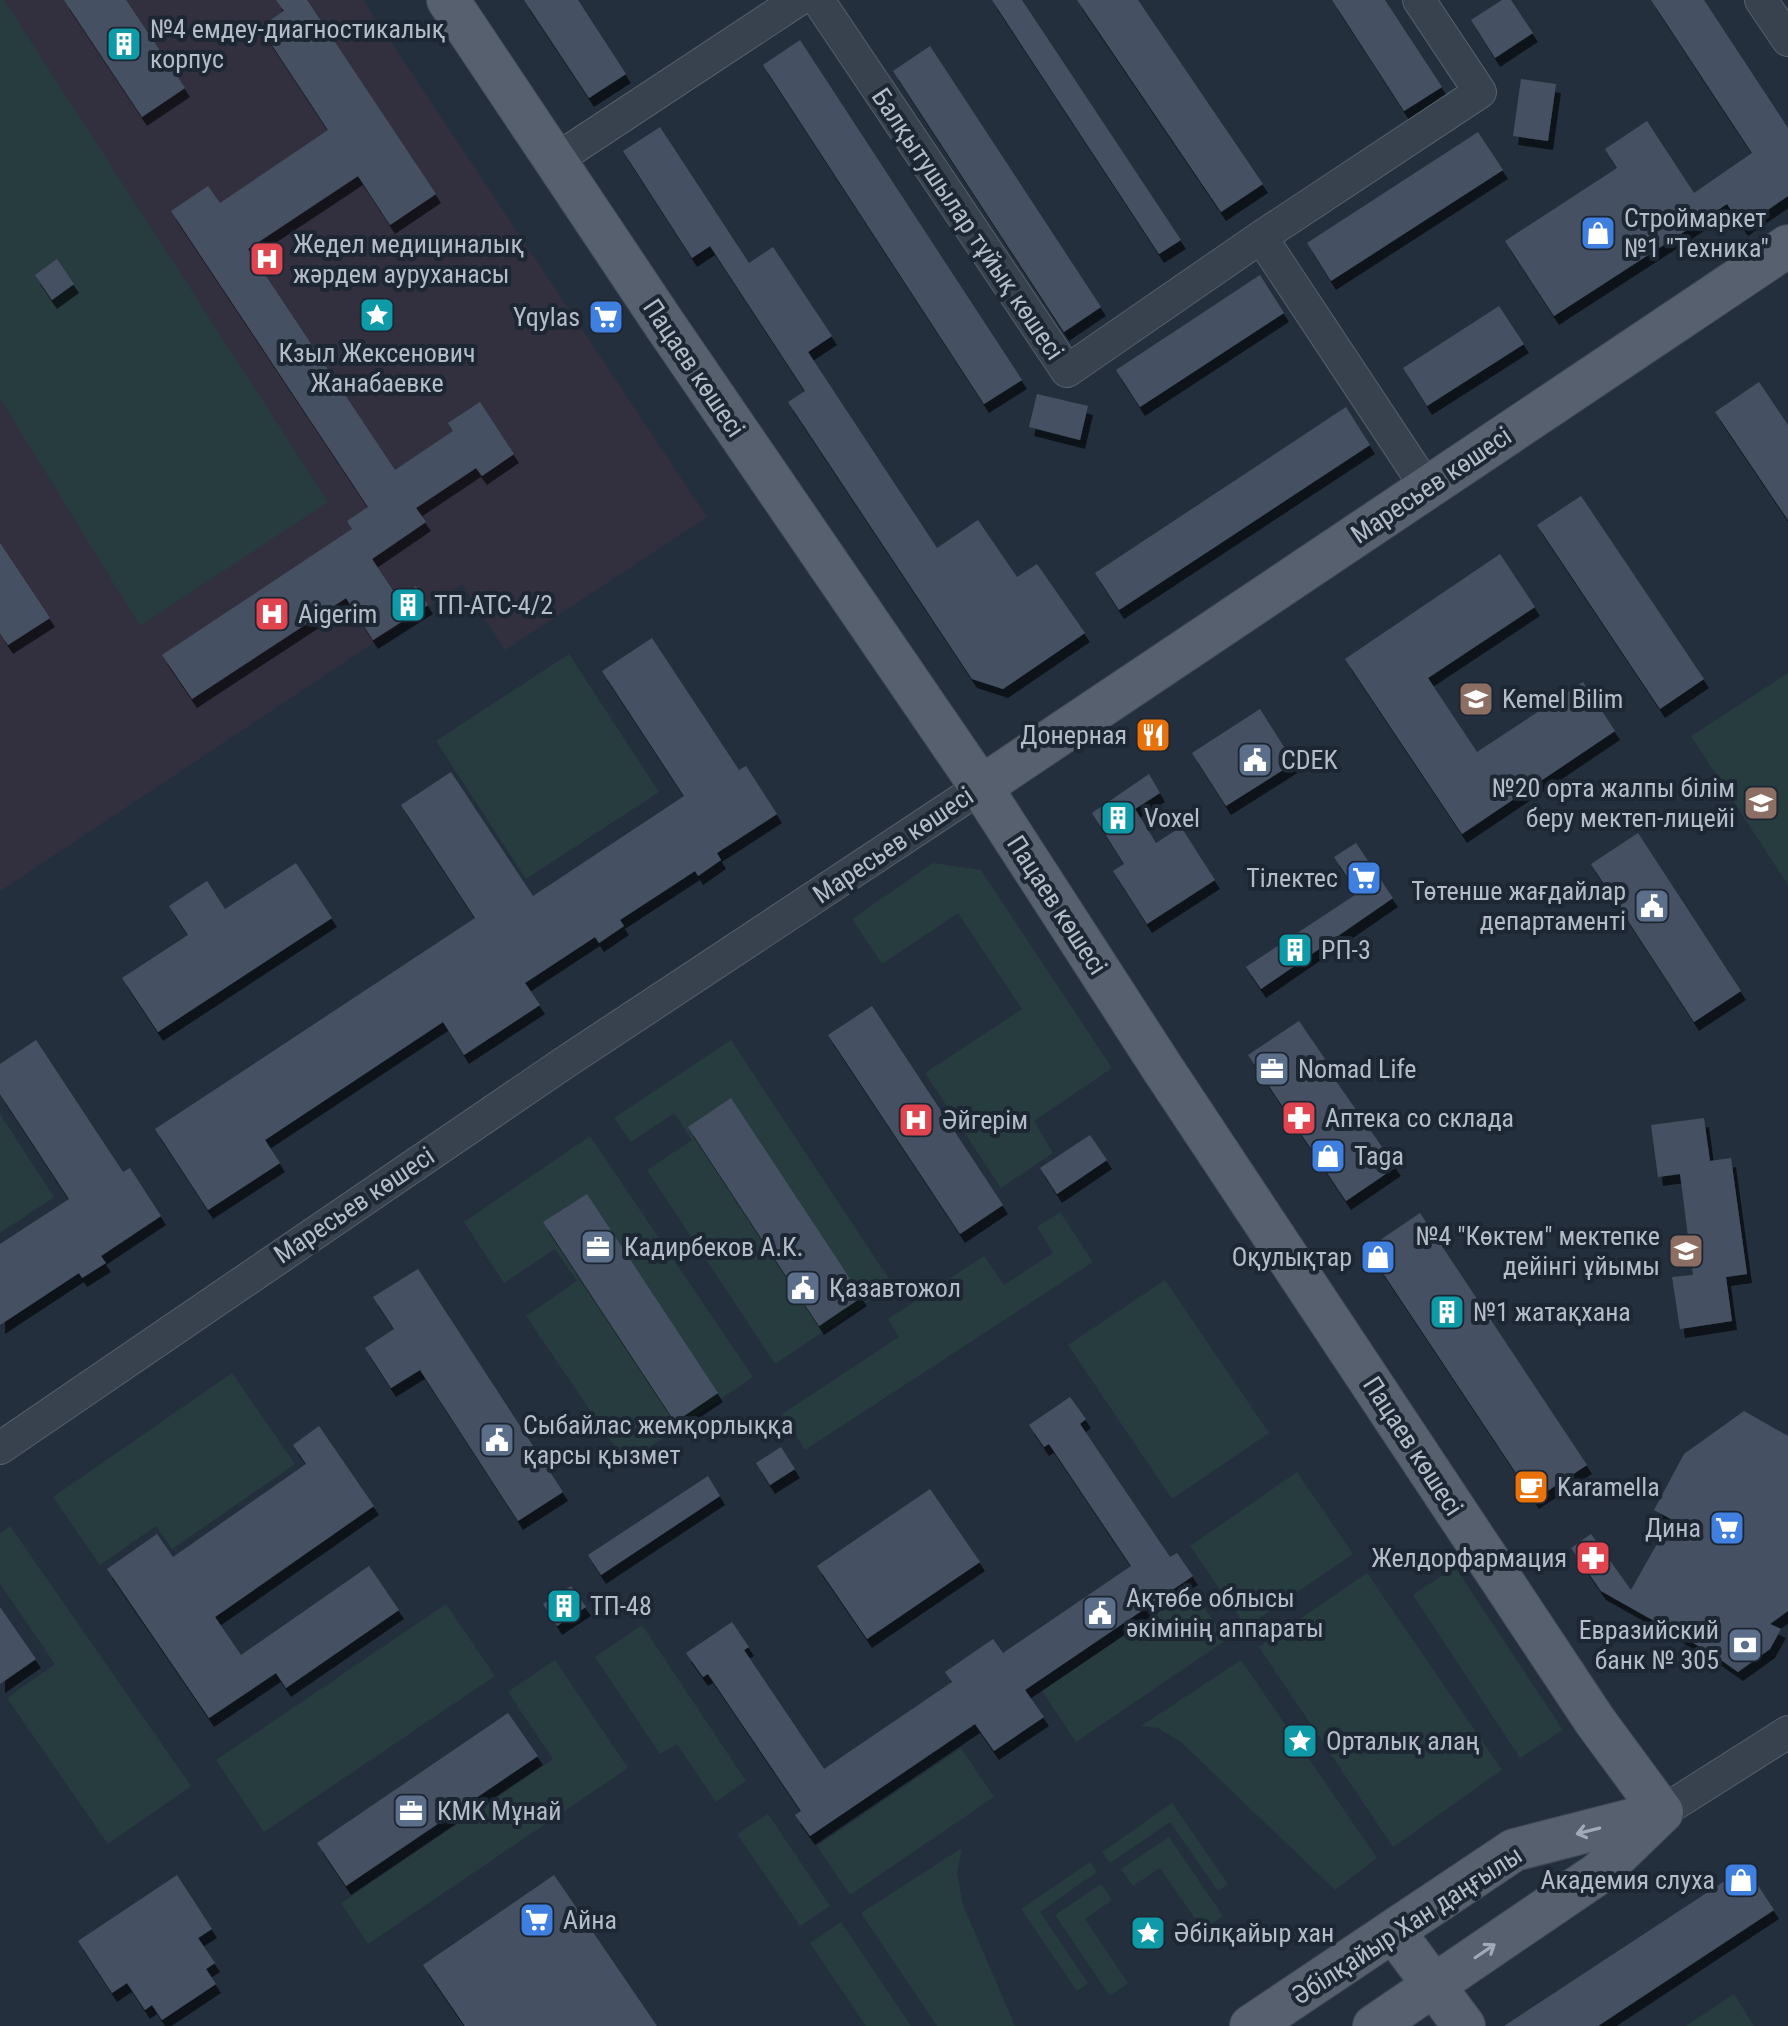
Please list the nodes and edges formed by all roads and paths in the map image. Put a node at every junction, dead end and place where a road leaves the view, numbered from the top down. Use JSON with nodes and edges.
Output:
{"nodes":[{"id":1,"x":448,"y":0,"type":"edge"},
{"id":2,"x":798,"y":0,"type":"edge"},
{"id":3,"x":818,"y":0,"type":"edge"},
{"id":4,"x":1419,"y":0,"type":"edge"},
{"id":5,"x":1761,"y":0,"type":"edge"},
{"id":6,"x":1788,"y":40,"type":"edge"},
{"id":7,"x":554,"y":161,"type":"junction"},
{"id":8,"x":1261,"y":237,"type":"junction"},
{"id":9,"x":1788,"y":246,"type":"edge"},
{"id":10,"x":1427,"y":488,"type":"junction"},
{"id":11,"x":981,"y":787,"type":"junction"},
{"id":12,"x":0,"y":1448,"type":"edge"},
{"id":13,"x":1788,"y":1732,"type":"edge"},
{"id":14,"x":1662,"y":1812,"type":"junction"},
{"id":15,"x":1394,"y":1932,"type":"junction"},
{"id":16,"x":1433,"y":1986,"type":"junction"},
{"id":17,"x":1251,"y":2026,"type":"edge"},
{"id":18,"x":1374,"y":2026,"type":"edge"},
{"id":19,"x":1464,"y":2026,"type":"edge"}],
"edges":[{"from":1,"to":7,"type":"main road","name":"Пацаев көшесі"},
{"from":2,"to":7,"type":"street"},
{"from":3,"to":8,"type":"street","name":"Балқытушылар тұйық көшесі"},
{"from":4,"to":8,"type":"street","name":"Балқытушылар тұйық көшесі"},
{"from":5,"to":6,"type":"street"},
{"from":7,"to":11,"type":"main road","name":"Пацаев көшесі"},
{"from":8,"to":10,"type":"street"},
{"from":9,"to":10,"type":"main road","name":"Маресьев көшесі"},
{"from":10,"to":11,"type":"main road","name":"Маресьев көшесі"},
{"from":11,"to":12,"type":"street","name":"Маресьев көшесі"},
{"from":11,"to":14,"type":"main road","name":"Пацаев көшесі"},
{"from":13,"to":14,"type":"street","name":"Әбілқайыр Хан даңғылы"},
{"from":14,"to":15,"type":"main road","name":"Әбілқайыр Хан даңғылы","one_way":true},
{"from":16,"to":14,"type":"main road","name":"Әбілқайыр Хан даңғылы","one_way":true},
{"from":15,"to":16,"type":"main road"},
{"from":15,"to":17,"type":"main road","name":"Әбілқайыр Хан даңғылы"},
{"from":16,"to":18,"type":"main road","name":"Әбілқайыр Хан даңғылы"},
{"from":16,"to":19,"type":"main road"}]}
